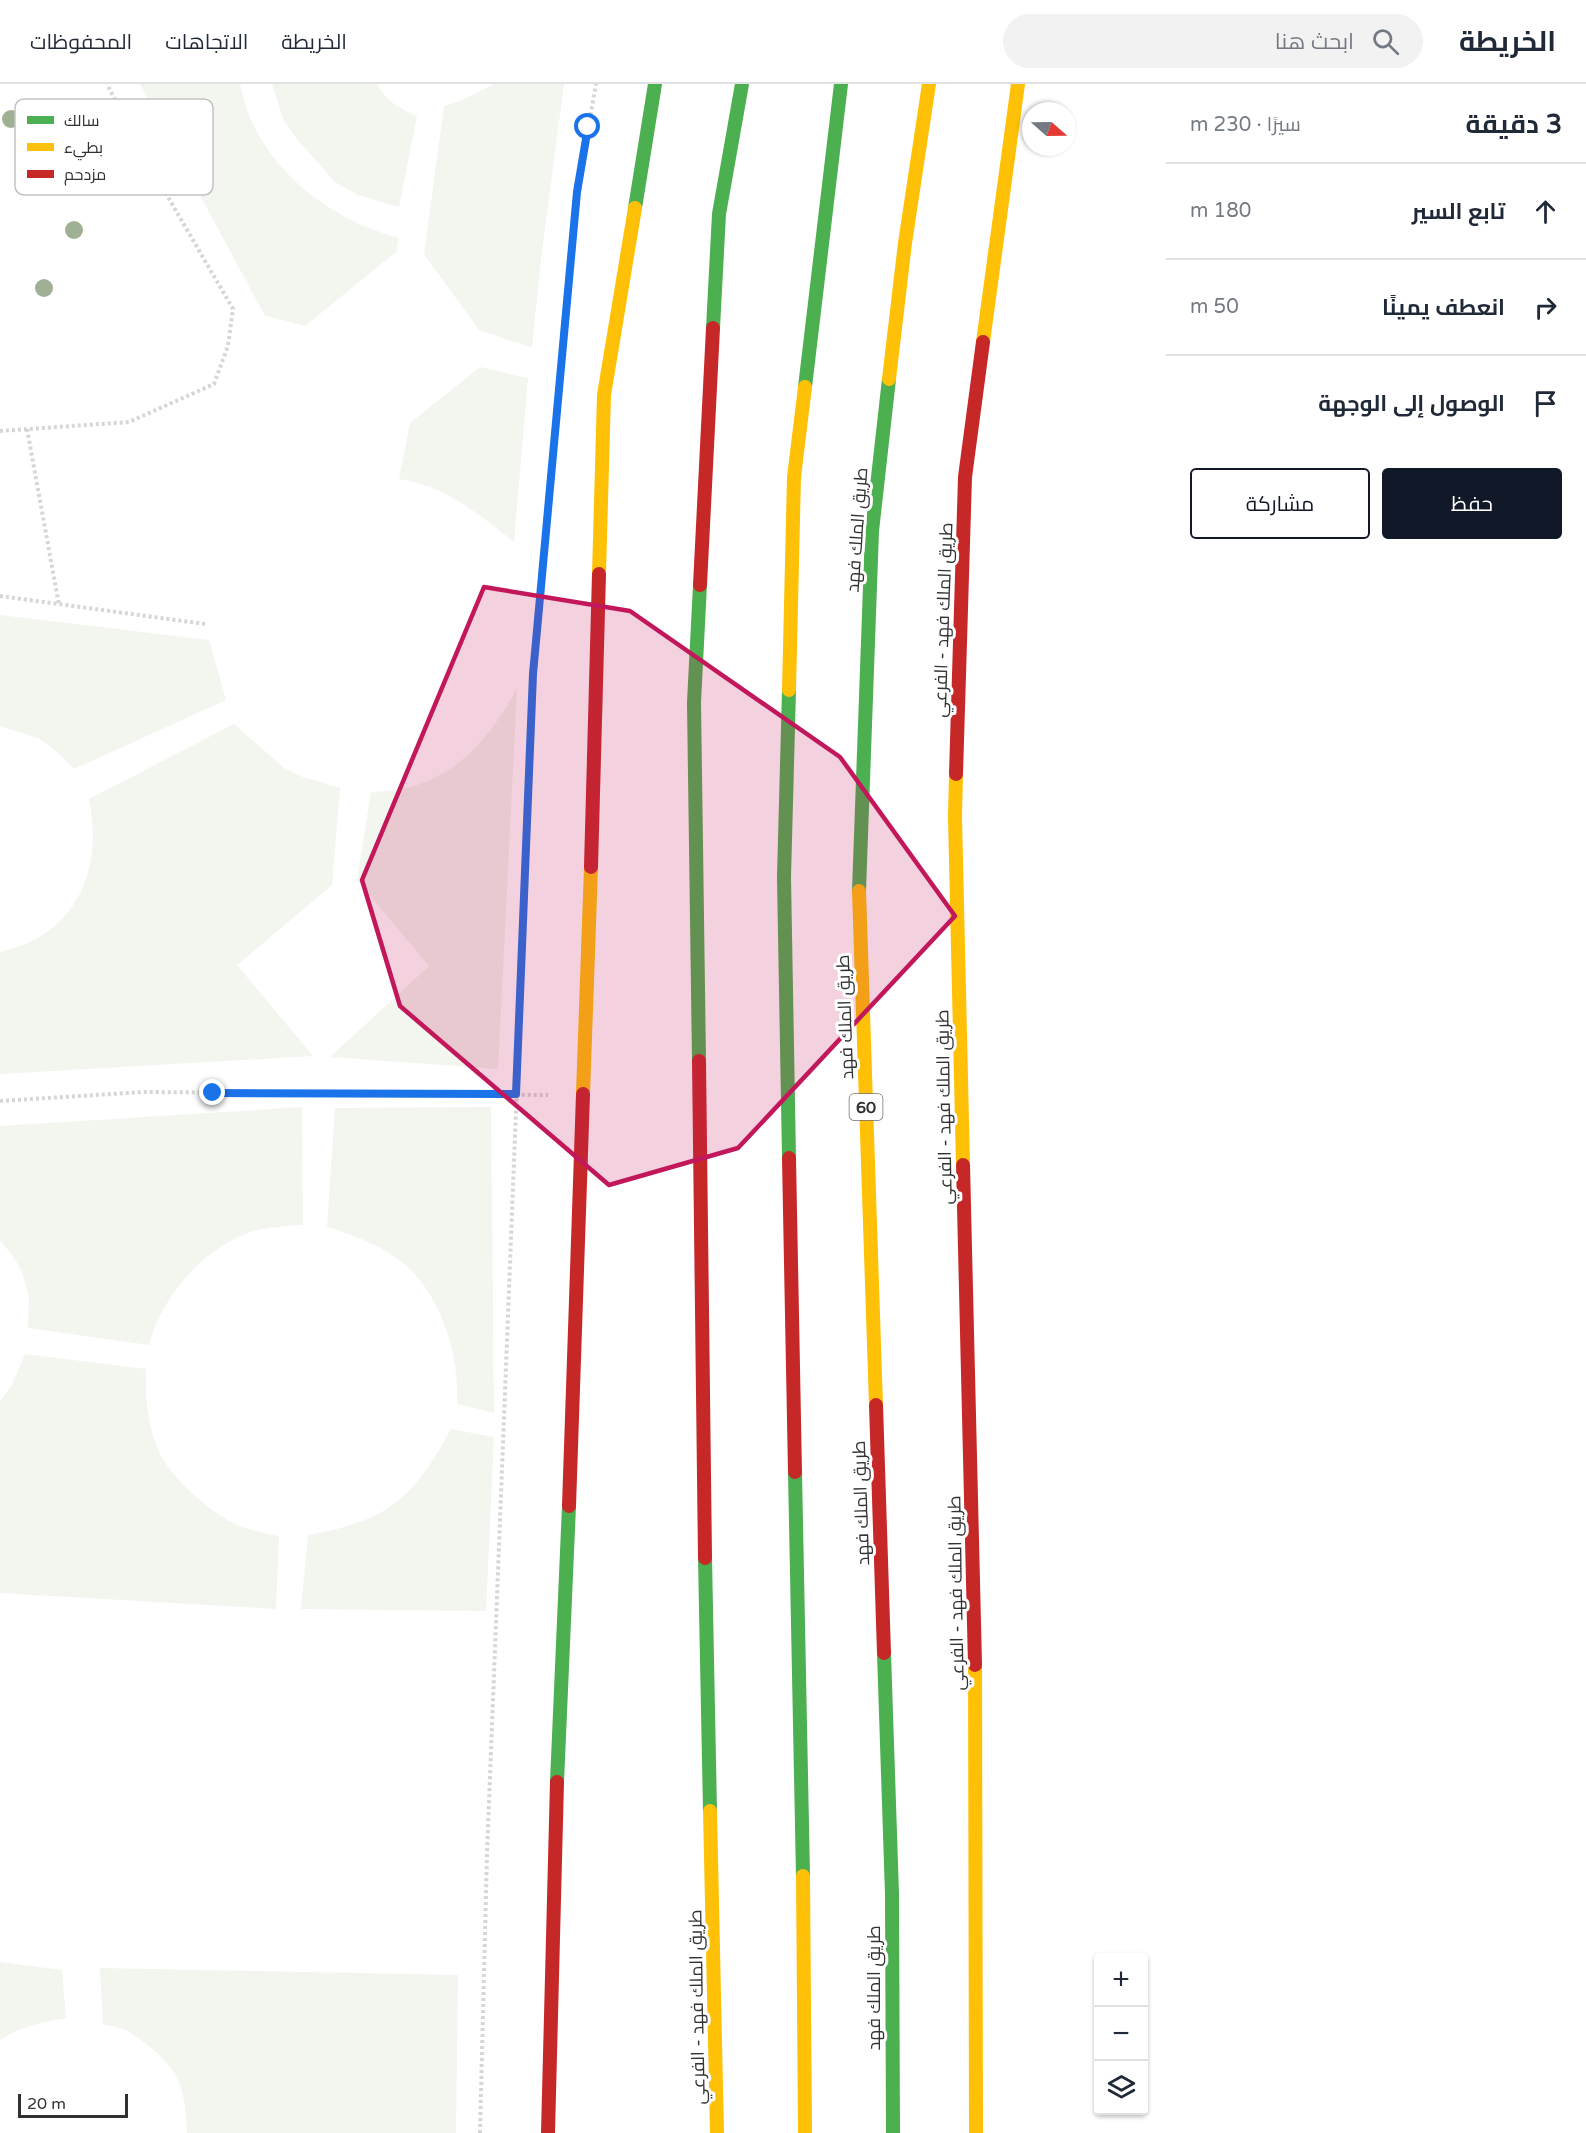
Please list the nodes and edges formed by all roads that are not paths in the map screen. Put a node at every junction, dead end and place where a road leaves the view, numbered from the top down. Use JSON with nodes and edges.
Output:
{"nodes":[{"id":1,"x":655,"y":84,"type":"edge"},
{"id":2,"x":742,"y":84,"type":"edge"},
{"id":3,"x":841,"y":84,"type":"edge"},
{"id":4,"x":929,"y":84,"type":"edge"},
{"id":5,"x":1018,"y":84,"type":"edge"},
{"id":6,"x":548,"y":2133,"type":"edge"},
{"id":7,"x":717,"y":2133,"type":"edge"},
{"id":8,"x":805,"y":2133,"type":"edge"},
{"id":9,"x":893,"y":2133,"type":"edge"},
{"id":10,"x":976,"y":2133,"type":"edge"}],
"edges":[{"from":1,"to":6,"type":"main road"},
{"from":2,"to":7,"type":"main road","name":"طريق الملك فهد - الفرعي"},
{"from":3,"to":8,"type":"main road"},
{"from":4,"to":9,"type":"main road","name":"طريق الملك فهد","number":"60"},
{"from":5,"to":10,"type":"main road","name":"طريق الملك فهد - الفرعي"}]}
